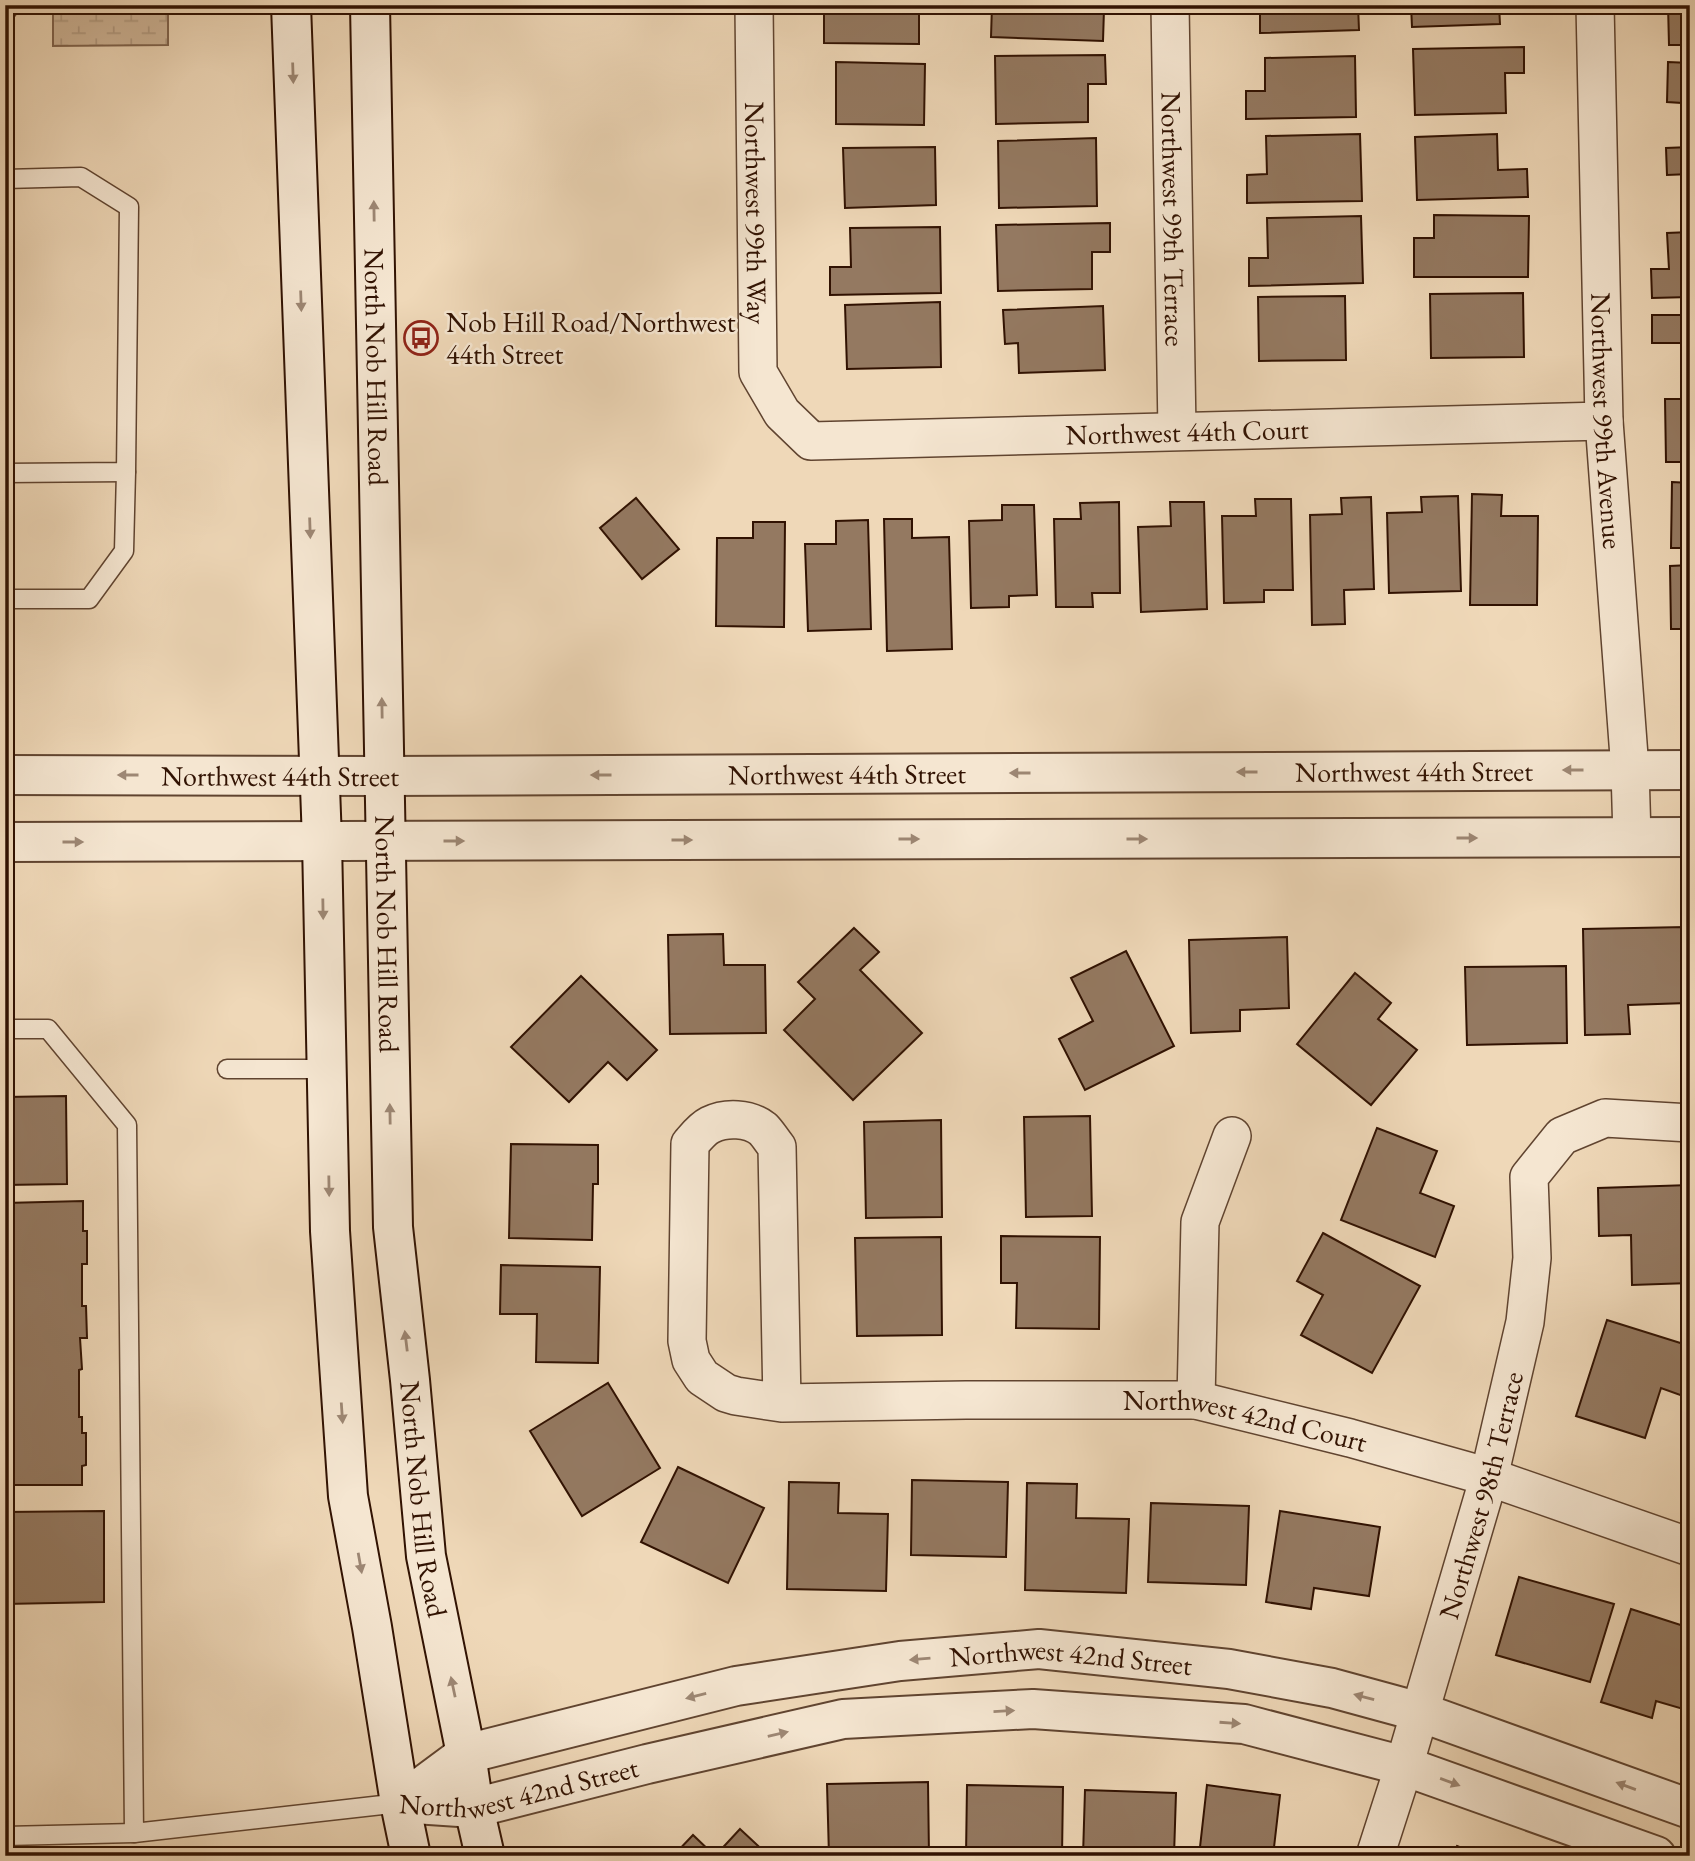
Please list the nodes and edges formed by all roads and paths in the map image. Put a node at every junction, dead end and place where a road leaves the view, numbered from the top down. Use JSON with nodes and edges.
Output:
{"nodes":[{"id":1,"x":11,"y":5,"type":"edge"},
{"id":2,"x":291,"y":5,"type":"edge"},
{"id":3,"x":370,"y":5,"type":"edge"},
{"id":4,"x":754,"y":5,"type":"edge"},
{"id":5,"x":1170,"y":5,"type":"edge"},
{"id":6,"x":1595,"y":5,"type":"edge"},
{"id":7,"x":5,"y":13,"type":"edge"},
{"id":8,"x":5,"y":179,"type":"edge"},
{"id":9,"x":782,"y":413,"type":"joint"},
{"id":10,"x":1604,"y":421,"type":"junction"},
{"id":11,"x":1177,"y":431,"type":"junction"},
{"id":12,"x":125,"y":472,"type":"junction"},
{"id":13,"x":5,"y":473,"type":"edge"},
{"id":14,"x":5,"y":599,"type":"edge"},
{"id":15,"x":1629,"y":770,"type":"junction"},
{"id":16,"x":1690,"y":770,"type":"edge"},
{"id":17,"x":5,"y":775,"type":"edge"},
{"id":18,"x":319,"y":775,"type":"junction"},
{"id":19,"x":383,"y":776,"type":"junction"},
{"id":20,"x":1690,"y":836,"type":"edge"},
{"id":21,"x":1632,"y":837,"type":"junction"},
{"id":22,"x":322,"y":841,"type":"junction"},
{"id":23,"x":386,"y":841,"type":"junction"},
{"id":24,"x":5,"y":842,"type":"edge"},
{"id":25,"x":5,"y":1029,"type":"edge"},
{"id":26,"x":227,"y":1069,"type":"dead end"},
{"id":27,"x":326,"y":1069,"type":"junction"},
{"id":28,"x":1690,"y":1123,"type":"edge"},
{"id":29,"x":1232,"y":1136,"type":"dead end"},
{"id":30,"x":1196,"y":1400,"type":"junction"},
{"id":31,"x":782,"y":1403,"type":"junction"},
{"id":32,"x":1489,"y":1477,"type":"junction"},
{"id":33,"x":1690,"y":1547,"type":"edge"},
{"id":34,"x":1420,"y":1712,"type":"junction"},
{"id":35,"x":466,"y":1754,"type":"junction"},
{"id":36,"x":1404,"y":1766,"type":"junction"},
{"id":37,"x":400,"y":1803,"type":"junction"},
{"id":38,"x":474,"y":1808,"type":"junction"},
{"id":39,"x":1690,"y":1809,"type":"edge"},
{"id":40,"x":134,"y":1833,"type":"junction"},
{"id":41,"x":5,"y":1836,"type":"edge"},
{"id":42,"x":411,"y":1856,"type":"edge"},
{"id":43,"x":485,"y":1856,"type":"edge"},
{"id":44,"x":1375,"y":1856,"type":"edge"},
{"id":45,"x":1656,"y":1856,"type":"edge"}],
"edges":[{"from":1,"to":7,"type":"lane"},
{"from":2,"to":18,"type":"street","one_way":true},
{"from":19,"to":3,"type":"street","name":"North Nob Hill Road","one_way":true},
{"from":4,"to":9,"type":"street","name":"Northwest 99th Way"},
{"from":5,"to":11,"type":"street","name":"Northwest 99th Terrace"},
{"from":6,"to":10,"type":"street","name":"Northwest 99th Avenue"},
{"from":8,"to":12,"type":"lane"},
{"from":9,"to":11,"type":"street","name":"Northwest 44th Court"},
{"from":10,"to":11,"type":"street","name":"Northwest 44th Court"},
{"from":10,"to":15,"type":"street","name":"Northwest 99th Avenue"},
{"from":12,"to":13,"type":"lane"},
{"from":12,"to":14,"type":"lane"},
{"from":15,"to":16,"type":"street","name":"Northwest 44th Street"},
{"from":15,"to":19,"type":"street","name":"Northwest 44th Street","one_way":true},
{"from":15,"to":21,"type":"street","name":"Northwest 99th Avenue"},
{"from":18,"to":17,"type":"street","name":"Northwest 44th Street","one_way":true},
{"from":18,"to":19,"type":"street","name":"Northwest 44th Street"},
{"from":18,"to":22,"type":"street"},
{"from":19,"to":23,"type":"street","name":"North Nob Hill Road"},
{"from":20,"to":21,"type":"street"},
{"from":23,"to":21,"type":"street","one_way":true},
{"from":22,"to":23,"type":"street"},
{"from":24,"to":22,"type":"street","one_way":true},
{"from":22,"to":27,"type":"street","one_way":true},
{"from":35,"to":23,"type":"street","name":"North Nob Hill Road","one_way":true},
{"from":25,"to":40,"type":"lane"},
{"from":26,"to":27,"type":"lane"},
{"from":27,"to":37,"type":"street","one_way":true},
{"from":28,"to":32,"type":"street","name":"Northwest 98th Terrace"},
{"from":29,"to":30,"type":"street"},
{"from":30,"to":31,"type":"street","name":"Northwest 42nd Court"},
{"from":30,"to":32,"type":"street","name":"Northwest 42nd Court"},
{"from":31,"to":31,"type":"street"},
{"from":32,"to":33,"type":"street","name":"Northwest 42nd Court"},
{"from":32,"to":34,"type":"street","name":"Northwest 98th Terrace"},
{"from":34,"to":35,"type":"street","name":"Northwest 42nd Street","one_way":true},
{"from":34,"to":36,"type":"street","name":"Northwest 98th Terrace"},
{"from":39,"to":34,"type":"street","name":"Northwest 42nd Street","one_way":true},
{"from":35,"to":37,"type":"street","name":"Northwest 42nd Street"},
{"from":35,"to":38,"type":"street","name":"North Nob Hill Road"},
{"from":38,"to":36,"type":"street","name":"Northwest 42nd Street","one_way":true},
{"from":36,"to":44,"type":"street","name":"Northwest 98th Terrace"},
{"from":36,"to":45,"type":"street","name":"Northwest 42nd Street","one_way":true},
{"from":37,"to":38,"type":"street","name":"Northwest 42nd Street"},
{"from":37,"to":40,"type":"lane"},
{"from":37,"to":42,"type":"street"},
{"from":38,"to":43,"type":"street","name":"North Nob Hill Road"},
{"from":40,"to":41,"type":"lane"}]}
